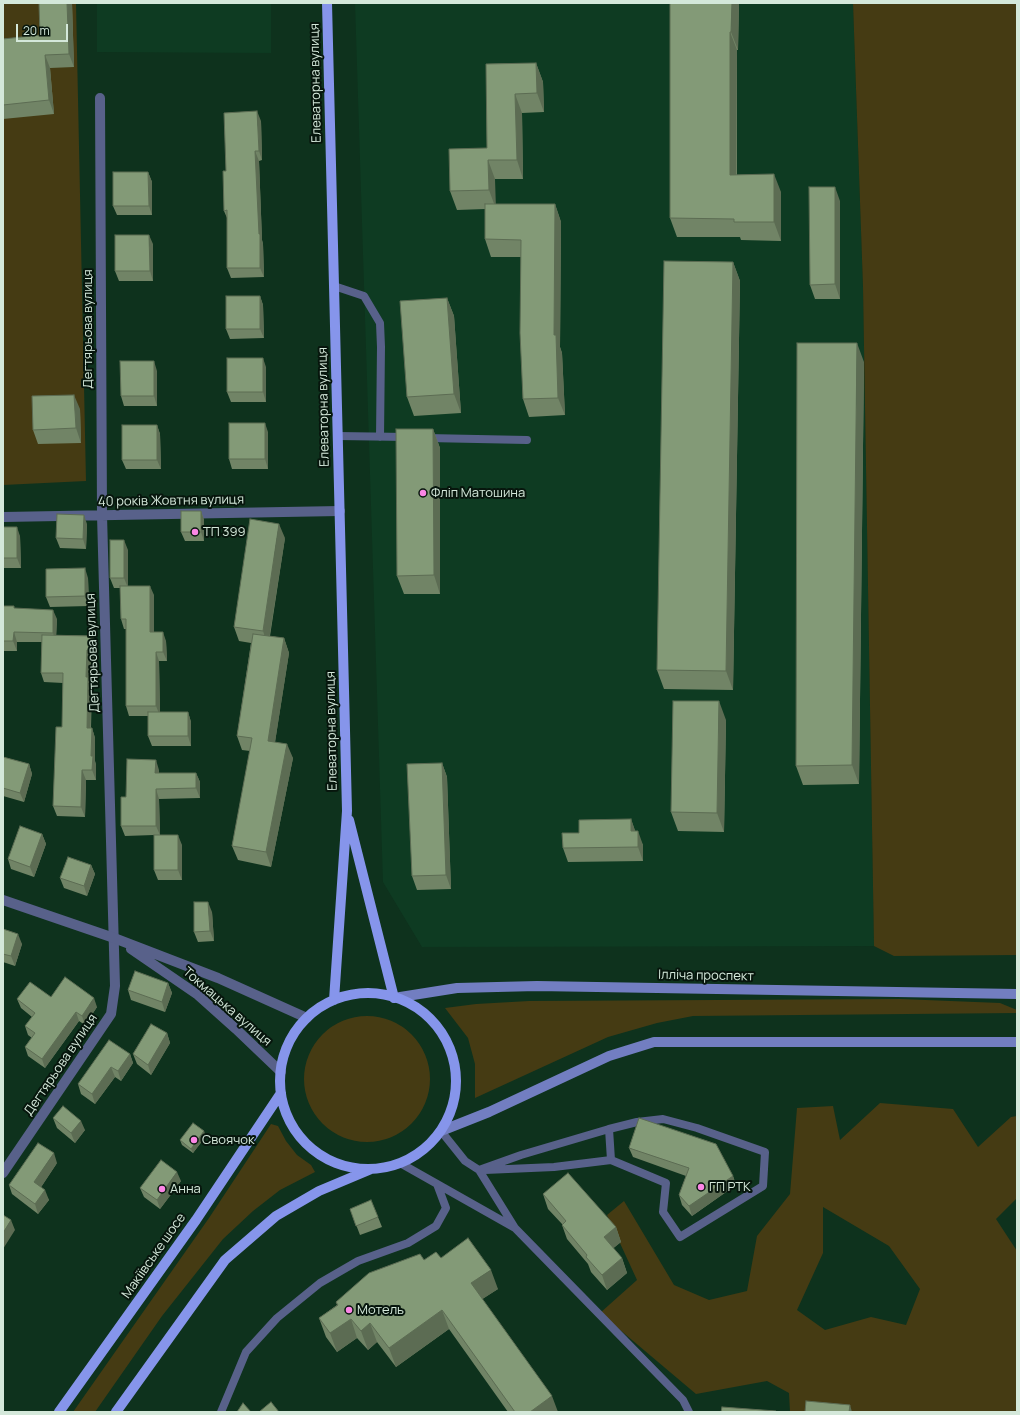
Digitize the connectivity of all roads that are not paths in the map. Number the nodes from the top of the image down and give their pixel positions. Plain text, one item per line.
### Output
1 (327, 3) edge
2 (100, 98) dead end
3 (334, 286) junction
4 (338, 436) junction
5 (380, 437) junction
6 (527, 440) dead end
7 (340, 511) junction
8 (102, 514) junction
9 (3, 517) edge
10 (347, 811) junction
11 (3, 900) edge
12 (114, 938) junction
13 (1017, 994) edge
14 (394, 998) junction
15 (334, 1000) junction
16 (307, 1018) junction
17 (1017, 1042) edge
18 (281, 1072) junction
19 (281, 1093) junction
20 (609, 1129) junction
21 (441, 1131) junction
22 (611, 1160) junction
23 (400, 1163) junction
24 (373, 1169) junction
25 (479, 1170) junction
26 (3, 1173) edge
27 (437, 1184) junction
28 (515, 1228) junction
29 (59, 1412) edge
30 (116, 1412) edge
31 (221, 1412) edge
32 (689, 1412) edge

1 - 3 main road, Елеваторна вулиця
2 - 8 street, Дегтярьова вулиця
3 - 4 main road, Елеваторна вулиця
3 - 5 lane
4 - 5 lane
4 - 7 main road, Елеваторна вулиця
5 - 6 lane
7 - 8 street, 40 років Жовтня вулиця
7 - 10 main road, Елеваторна вулиця
8 - 9 street, 40 років Жовтня вулиця
8 - 12 street, Дегтярьова вулиця
10 - 14 main road, Елеваторна вулиця
10 - 15 main road, Елеваторна вулиця
11 - 12 street, Токмацька вулиця
12 - 16 street, Токмацька вулиця
12 - 18 street, Токмацька вулиця
12 - 26 street, Дегтярьова вулиця
13 - 14 main road, Ілліча проспект
14 - 15 main road
14 - 21 main road
15 - 16 main road
16 - 18 main road
17 - 21 main road
18 - 19 main road
19 - 24 main road
19 - 29 main road, Макіївське шосе
20 - 22 lane
20 - 22 lane
20 - 25 lane
21 - 23 main road
21 - 25 lane
22 - 25 lane
23 - 24 main road
23 - 27 lane
24 - 30 main road
25 - 28 lane
27 - 28 lane
27 - 31 lane
28 - 32 lane

